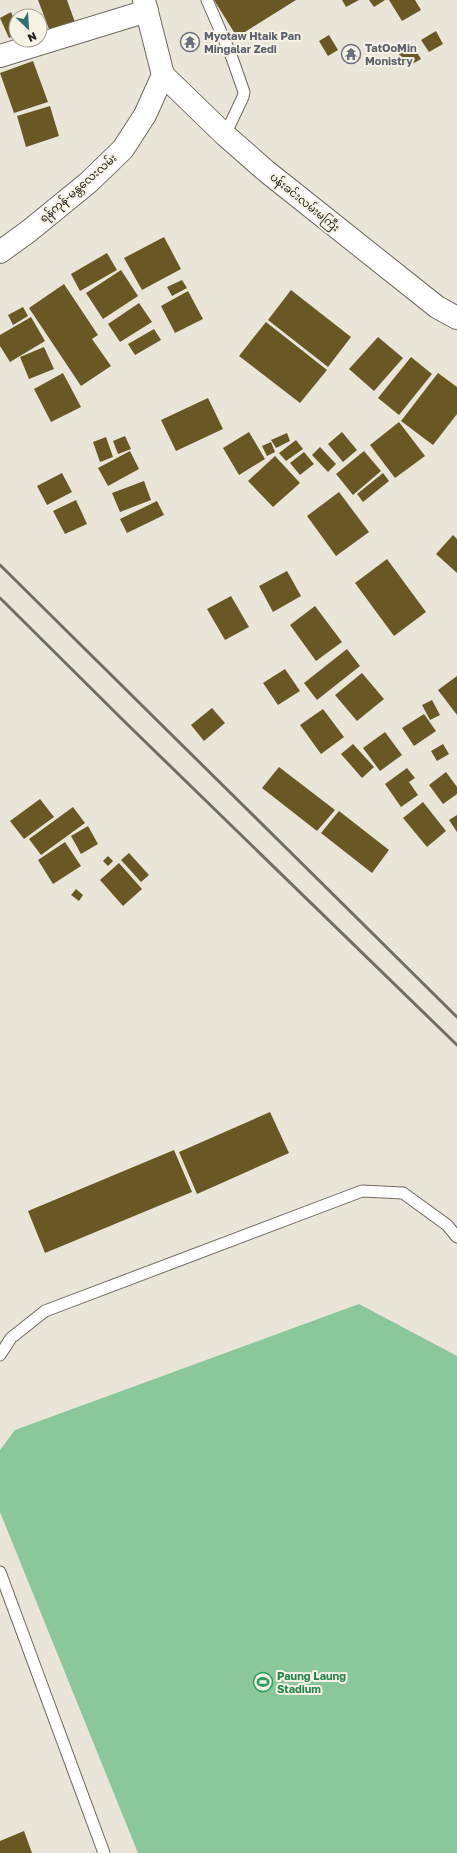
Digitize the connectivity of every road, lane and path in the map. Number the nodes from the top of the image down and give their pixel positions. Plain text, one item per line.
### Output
1 (207, 0) edge
2 (146, 6) edge
3 (0, 56) edge
4 (162, 75) junction
5 (225, 135) junction
6 (0, 252) edge
7 (457, 318) edge
8 (457, 1237) edge
9 (0, 1355) edge
10 (0, 1572) edge
11 (104, 1853) edge

1 - 5 lane
2 - 3 main road
2 - 4 main road
4 - 5 main road, ပန်းခင်းလမ်းမကြီး
4 - 6 main road, ရန်ကုန်-မန္တလေးလမ်း
5 - 7 main road, ပန်းခင်းလမ်းမကြီး
8 - 9 lane
10 - 11 lane

